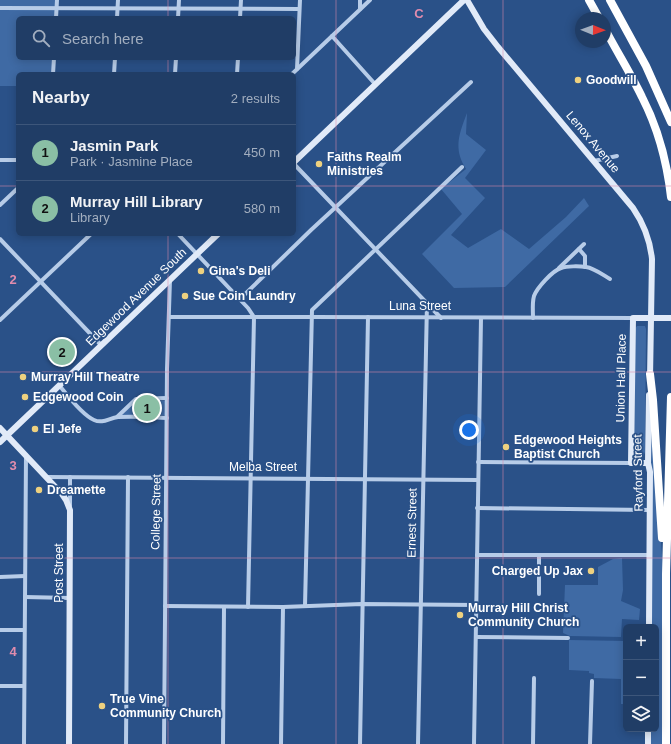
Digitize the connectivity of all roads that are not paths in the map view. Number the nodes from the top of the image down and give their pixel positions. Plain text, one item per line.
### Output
1 (57, 0) edge
2 (118, 0) edge
3 (179, 0) edge
4 (241, 0) edge
5 (300, 0) edge
6 (360, 0) edge
7 (370, 0) edge
8 (465, 0) edge
9 (589, 0) edge
10 (610, 0) edge
11 (0, 8) edge
12 (56, 8) junction
13 (118, 8) junction
14 (179, 8) junction
15 (241, 8) junction
16 (299, 9) junction
17 (360, 10) junction
18 (596, 12) edge
19 (56, 16) edge
20 (117, 16) edge
21 (178, 16) edge
22 (240, 16) edge
23 (332, 36) junction
24 (611, 40) edge
25 (54, 60) edge
26 (115, 60) edge
27 (176, 60) edge
28 (238, 60) edge
29 (297, 70) junction
30 (53, 72) edge
31 (114, 72) edge
32 (175, 72) edge
33 (237, 72) edge
34 (294, 72) edge
35 (471, 82) dead end
36 (375, 84) junction
37 (671, 122) edge
38 (617, 156) dead end
39 (0, 160) edge
40 (16, 160) edge
41 (296, 161) edge
42 (594, 161) junction
43 (296, 165) edge
44 (462, 167) dead end
45 (16, 190) edge
46 (671, 197) edge
47 (0, 205) edge
48 (336, 207) junction
49 (89, 236) edge
50 (180, 236) edge
51 (216, 236) edge
52 (0, 238) edge
53 (584, 244) dead end
54 (376, 249) junction
55 (579, 249) junction
56 (197, 254) junction
57 (585, 266) junction
58 (557, 270) junction
59 (610, 279) dead end
60 (170, 280) junction
61 (41, 281) junction
62 (240, 299) junction
63 (426, 302) junction
64 (311, 316) junction
65 (169, 317) junction
66 (254, 317) junction
67 (368, 317) junction
68 (426, 317) junction
69 (441, 318) junction
70 (481, 318) junction
71 (533, 318) junction
72 (633, 318) junction
73 (650, 318) junction
74 (671, 318) edge
75 (0, 320) edge
76 (102, 345) junction
77 (650, 374) junction
78 (59, 385) junction
79 (671, 396) edge
80 (167, 398) junction
81 (117, 417) junction
82 (167, 418) junction
83 (0, 428) edge
84 (6, 435) junction
85 (0, 442) edge
86 (26, 455) junction
87 (478, 462) junction
88 (631, 463) junction
89 (648, 463) junction
90 (47, 477) junction
91 (70, 477) junction
92 (128, 477) junction
93 (167, 478) junction
94 (251, 478) junction
95 (308, 478) junction
96 (365, 478) junction
97 (422, 478) junction
98 (478, 480) junction
99 (478, 508) junction
100 (70, 510) junction
101 (649, 510) junction
102 (477, 555) junction
103 (539, 555) junction
104 (649, 556) junction
105 (666, 574) junction
106 (25, 576) junction
107 (0, 577) edge
108 (539, 594) dead end
109 (25, 597) junction
110 (70, 598) junction
111 (362, 604) junction
112 (420, 604) junction
113 (476, 605) junction
114 (165, 606) junction
115 (305, 606) junction
116 (224, 607) junction
117 (248, 607) junction
118 (283, 608) junction
119 (648, 624) edge
120 (0, 630) edge
121 (24, 630) junction
122 (476, 637) junction
123 (568, 638) dead end
124 (534, 678) dead end
125 (592, 681) dead end
126 (0, 686) edge
127 (24, 686) junction
128 (648, 732) edge
129 (666, 742) edge
130 (24, 744) edge
131 (69, 744) edge
132 (126, 744) edge
133 (164, 744) edge
134 (223, 744) edge
135 (281, 744) edge
136 (360, 744) edge
137 (418, 744) edge
138 (474, 744) edge
139 (533, 744) edge
140 (590, 744) edge
141 (648, 744) edge

1 - 12 street
2 - 13 street
3 - 14 street
4 - 15 street
5 - 16 street
6 - 17 street
7 - 17 street
8 - 36 main road
8 - 42 main road, Lenox Avenue
9 - 18 highway
10 - 37 highway
11 - 12 street
12 - 13 street
12 - 19 street
13 - 14 street
13 - 20 street
14 - 15 street
14 - 21 street
15 - 16 street
15 - 22 street
16 - 29 street
17 - 23 street
23 - 29 street
23 - 36 street
24 - 46 highway
25 - 30 street
26 - 31 street
27 - 32 street
28 - 33 street
29 - 34 street
35 - 48 street
36 - 41 main road
38 - 42 street
39 - 40 street
42 - 73 main road, Lenox Avenue
43 - 48 street
44 - 54 street
45 - 47 street
48 - 54 street
48 - 62 street
49 - 61 street
50 - 56 street
51 - 56 main road, Edgewood Avenue South
52 - 61 street
53 - 55 street
54 - 63 street
54 - 64 street
55 - 57 street
55 - 58 street
56 - 60 main road, Edgewood Avenue South
56 - 62 street
57 - 58 street
57 - 59 street
58 - 71 street
60 - 65 street, College Street
60 - 76 main road, Edgewood Avenue South
61 - 75 street
61 - 76 street
62 - 66 street
63 - 68 street, Ernest Street
63 - 69 street
64 - 66 street, Luna Street
64 - 67 street, Luna Street
64 - 95 street
65 - 66 street, Luna Street
65 - 80 street, College Street
66 - 94 street
67 - 68 street, Luna Street
67 - 96 street
68 - 69 street, Luna Street
68 - 97 street, Ernest Street
69 - 70 street, Luna Street
70 - 71 street, Luna Street
70 - 87 street
71 - 72 street, Luna Street
72 - 73 main road, Luna Street
72 - 88 main road, Union Hall Place
73 - 74 main road, Luna Street
73 - 77 main road, Rayford Street
76 - 78 main road, Edgewood Avenue South
77 - 89 main road, Rayford Street
77 - 105 highway
78 - 81 street
78 - 84 main road, Edgewood Avenue South
79 - 105 highway
80 - 81 street
80 - 82 street, College Street
81 - 82 street
82 - 93 street, College Street
83 - 84 main road, Post Street
84 - 85 main road, Edgewood Avenue South
84 - 86 main road, Post Street
86 - 90 main road, Post Street
86 - 106 street
87 - 88 street
87 - 98 street
88 - 89 main road
89 - 101 main road, Rayford Street
90 - 91 street, Melba Street
90 - 100 main road, Post Street
91 - 92 street, Melba Street
91 - 100 street
92 - 93 street, Melba Street
92 - 132 street
93 - 94 street, Melba Street
93 - 114 street, College Street
94 - 95 street, Melba Street
94 - 117 street
95 - 96 street, Melba Street
95 - 115 street
96 - 97 street, Melba Street
96 - 111 street
97 - 98 street, Melba Street
97 - 112 street, Ernest Street
98 - 99 street
99 - 101 street
99 - 102 street
100 - 110 main road, Post Street
101 - 104 main road, Rayford Street
102 - 103 street
102 - 113 street
103 - 104 street
103 - 108 street
104 - 119 main road, Rayford Street
105 - 129 highway
106 - 107 street
106 - 109 street
109 - 110 street
109 - 121 street
110 - 131 main road, Post Street
111 - 112 street
111 - 115 street
111 - 136 street
112 - 113 street
112 - 137 street, Ernest Street
113 - 122 street
114 - 116 street
114 - 133 street, College Street
115 - 118 street
116 - 117 street
116 - 134 street
117 - 118 street
118 - 135 street
120 - 121 street
121 - 127 street
122 - 123 street
122 - 138 street
124 - 139 street
125 - 140 street
126 - 127 street
127 - 130 street
128 - 141 main road

